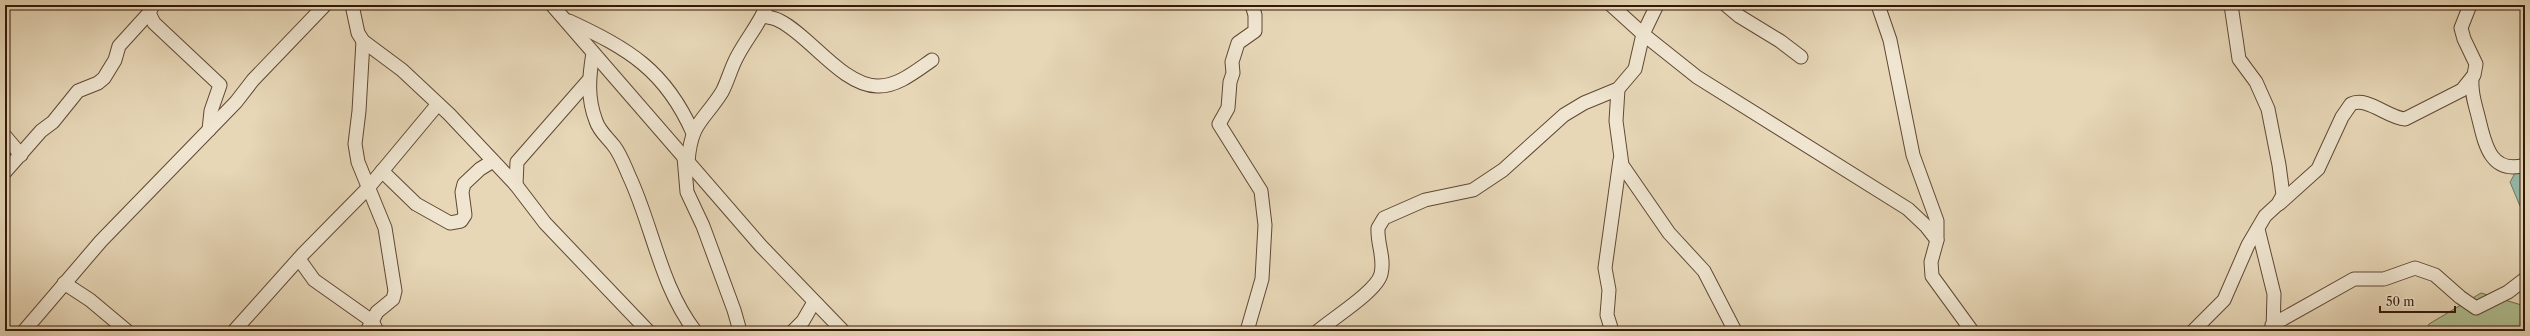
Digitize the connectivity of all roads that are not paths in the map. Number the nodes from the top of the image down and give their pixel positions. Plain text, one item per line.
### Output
1 (325, 5) edge
2 (352, 5) edge
3 (552, 5) edge
4 (1252, 5) edge
5 (1611, 5) edge
6 (1657, 5) edge
7 (1726, 5) edge
8 (2231, 5) edge
9 (2470, 5) edge
10 (1880, 8) edge
11 (151, 9) edge
12 (768, 9) edge
13 (564, 19) junction
14 (1643, 34) junction
15 (363, 40) junction
16 (593, 53) junction
17 (1801, 57) dead end
18 (932, 60) dead end
19 (2472, 79) junction
20 (588, 80) junction
21 (1618, 88) junction
22 (1603, 96) junction
23 (438, 104) junction
24 (1616, 121) junction
25 (209, 130) junction
26 (693, 133) junction
27 (5, 136) edge
28 (21, 155) junction
29 (686, 159) junction
30 (1620, 160) junction
31 (493, 161) junction
32 (2525, 165) edge
33 (382, 171) junction
34 (5, 172) edge
35 (516, 185) junction
36 (368, 188) junction
37 (2278, 204) junction
38 (2258, 229) junction
39 (1936, 240) junction
40 (299, 259) junction
41 (2525, 279) edge
42 (64, 283) junction
43 (814, 302) junction
44 (372, 328) edge
45 (647, 328) edge
46 (2273, 328) edge
47 (24, 331) edge
48 (127, 331) edge
49 (234, 331) edge
50 (695, 331) edge
51 (740, 331) edge
52 (793, 331) edge
53 (843, 331) edge
54 (1247, 331) edge
55 (1318, 331) edge
56 (1612, 331) edge
57 (1735, 331) edge
58 (1972, 331) edge
59 (2193, 331) edge

1 - 25 street
2 - 15 street
3 - 13 street
4 - 54 street
5 - 14 street
6 - 14 street
7 - 17 street
8 - 37 street
9 - 19 street
10 - 39 street
11 - 25 street
11 - 28 street
12 - 18 street
12 - 26 street
13 - 16 street
13 - 26 street
14 - 21 street
14 - 39 street
15 - 23 street
15 - 36 street
16 - 20 street
16 - 29 street
19 - 32 street
19 - 37 street
20 - 35 street
20 - 50 street
21 - 22 street
21 - 24 street
22 - 24 street
22 - 55 street
23 - 31 street
23 - 33 street
24 - 30 street
25 - 42 street
26 - 29 street
27 - 28 street
28 - 34 street
29 - 43 street
29 - 51 street
30 - 56 street
30 - 57 street
31 - 33 street
31 - 35 street
33 - 36 street
35 - 45 street
36 - 40 street
36 - 44 street
37 - 38 street
38 - 46 street
38 - 59 street
39 - 58 street
40 - 44 street
40 - 49 street
41 - 46 street
42 - 47 street
42 - 48 street
43 - 52 street
43 - 53 street

